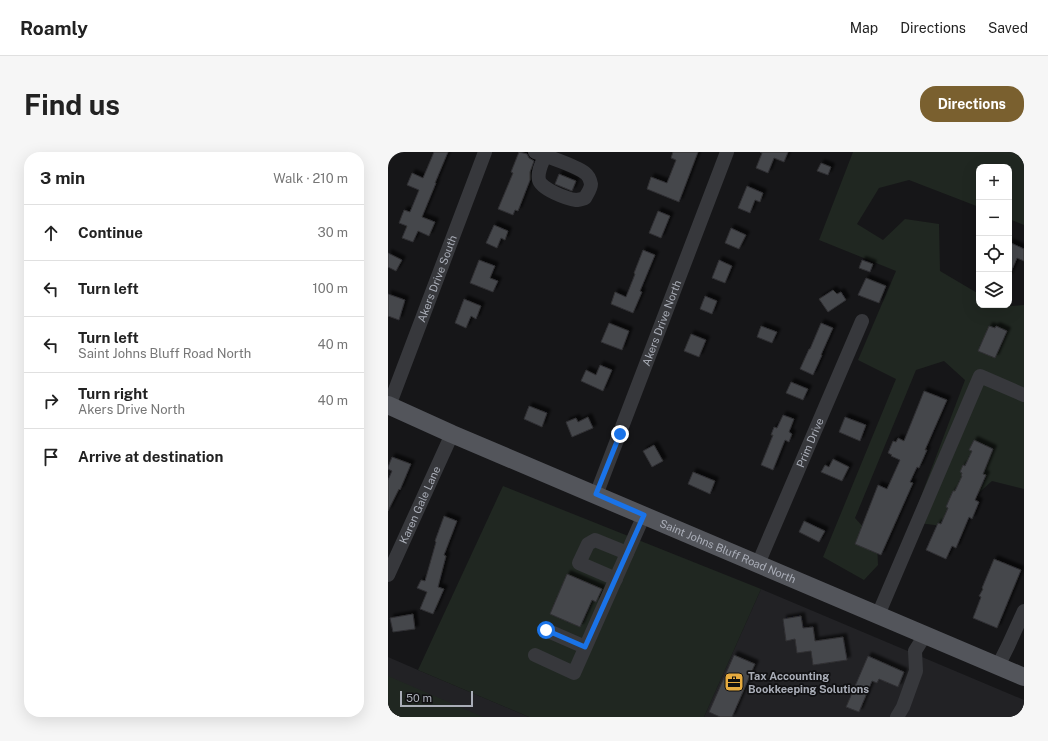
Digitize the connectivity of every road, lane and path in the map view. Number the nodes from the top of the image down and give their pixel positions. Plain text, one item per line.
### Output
1 (485, 152) edge
2 (727, 152) edge
3 (862, 321) dead end
4 (1024, 395) edge
5 (388, 405) edge
6 (452, 434) junction
7 (596, 494) junction
8 (644, 515) junction
9 (627, 553) junction
10 (758, 564) junction
11 (388, 575) edge
12 (616, 579) junction
13 (1024, 611) edge
14 (878, 615) junction
15 (546, 630) dead end
16 (925, 635) junction
17 (585, 647) junction
18 (535, 655) dead end
19 (998, 666) junction
20 (1024, 677) edge
21 (897, 717) edge

1 - 5 street, Akers Drive South
2 - 7 street, Akers Drive North
3 - 10 street, Prim Drive
4 - 14 street
5 - 6 main road, Saint Johns Bluff Road North
6 - 7 main road, Saint Johns Bluff Road North
6 - 11 street, Karen Gale Lane
7 - 8 main road, Saint Johns Bluff Road North
8 - 9 street
8 - 10 main road, Saint Johns Bluff Road North
9 - 12 street
9 - 12 street
10 - 14 main road, Saint Johns Bluff Road North
12 - 17 street
13 - 19 street
14 - 16 main road, Saint Johns Bluff Road North
15 - 17 street
16 - 19 main road, Saint Johns Bluff Road North
16 - 21 street
17 - 18 street
19 - 20 main road, Saint Johns Bluff Road North

